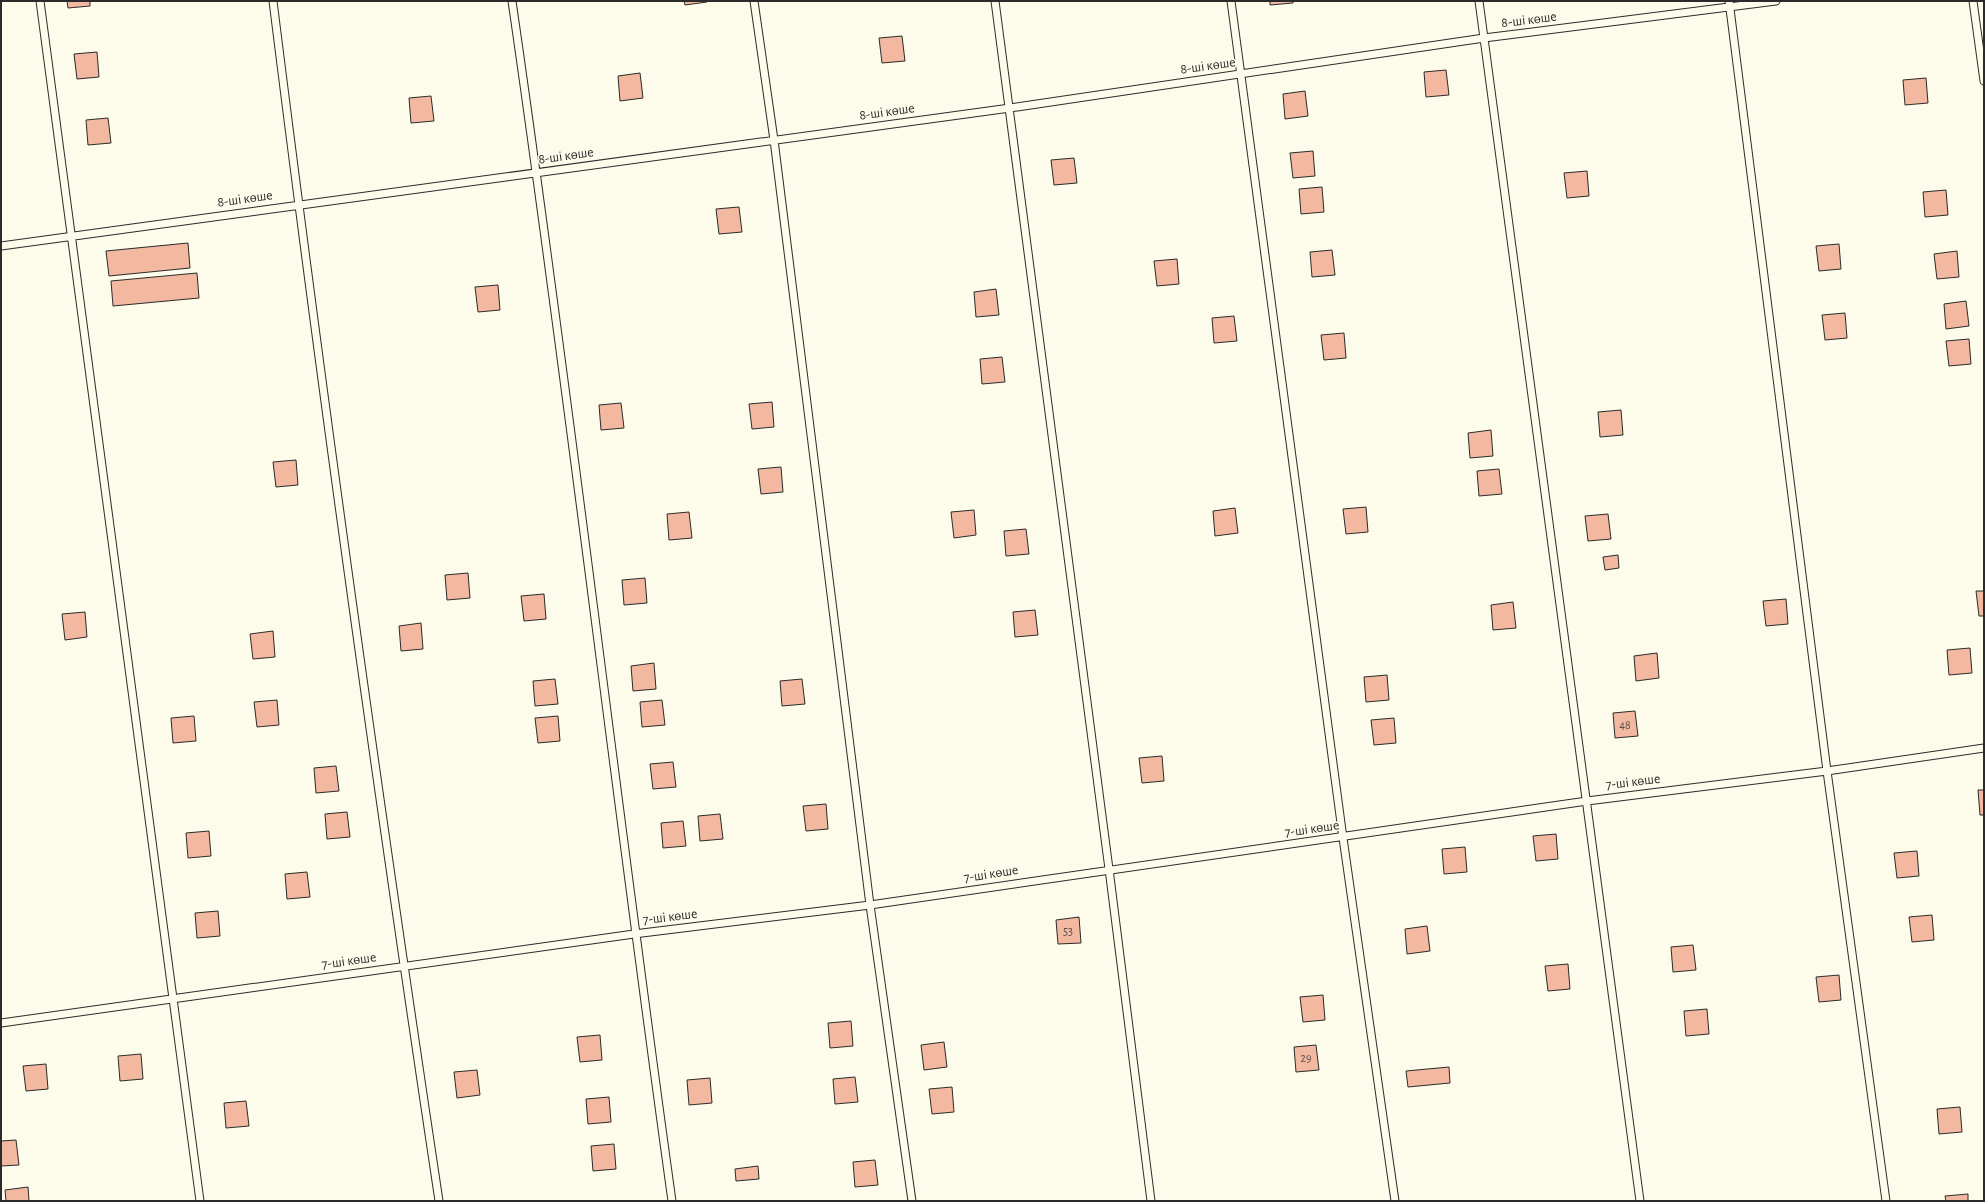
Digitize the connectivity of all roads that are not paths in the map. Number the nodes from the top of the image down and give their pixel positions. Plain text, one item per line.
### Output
1 (40, 1) edge
2 (272, 1) edge
3 (512, 1) edge
4 (754, 1) edge
5 (995, 1) edge
6 (1231, 1) edge
7 (1479, 1) edge
8 (1776, 1) edge
9 (1973, 1) edge
10 (1730, 4) edge
11 (1484, 38) junction
12 (1241, 74) junction
13 (1984, 81) edge
14 (1010, 108) junction
15 (774, 140) junction
16 (537, 173) junction
17 (298, 205) junction
18 (70, 236) junction
19 (1, 246) edge
20 (1984, 748) edge
21 (1827, 771) junction
22 (1587, 801) junction
23 (1343, 838) junction
24 (1109, 869) junction
25 (870, 905) junction
26 (634, 934) junction
27 (404, 966) junction
28 (173, 1000) junction
29 (1, 1023) edge
30 (200, 1201) edge
31 (439, 1201) edge
32 (672, 1201) edge
33 (912, 1201) edge
34 (1151, 1201) edge
35 (1394, 1201) edge
36 (1640, 1201) edge
37 (1886, 1201) edge

1 - 18 lane
2 - 17 lane
3 - 16 lane
4 - 15 lane
5 - 14 lane
6 - 12 lane
7 - 11 lane
8 - 10 lane, 8-ші көше
9 - 13 lane
10 - 11 lane, 8-ші көше
10 - 21 lane
11 - 12 lane, 8-ші көше
11 - 22 lane
12 - 14 lane, 8-ші көше
12 - 23 lane
14 - 15 lane, 8-ші көше
14 - 24 lane
15 - 16 lane, 8-ші көше
15 - 25 lane
16 - 17 lane, 8-ші көше
16 - 26 lane
17 - 18 lane, 8-ші көше
17 - 27 lane
18 - 19 lane, 8-ші көше
18 - 28 lane
20 - 21 lane, 7-ші көше
21 - 22 lane, 7-ші көше
21 - 37 lane
22 - 23 lane, 7-ші көше
22 - 36 lane
23 - 24 lane, 7-ші көше
23 - 35 lane
24 - 25 lane, 7-ші көше
24 - 34 lane
25 - 26 lane, 7-ші көше
25 - 33 lane
26 - 27 lane, 7-ші көше
26 - 32 lane
27 - 28 lane, 7-ші көше
27 - 31 lane
28 - 29 lane, 7-ші көше
28 - 30 lane

